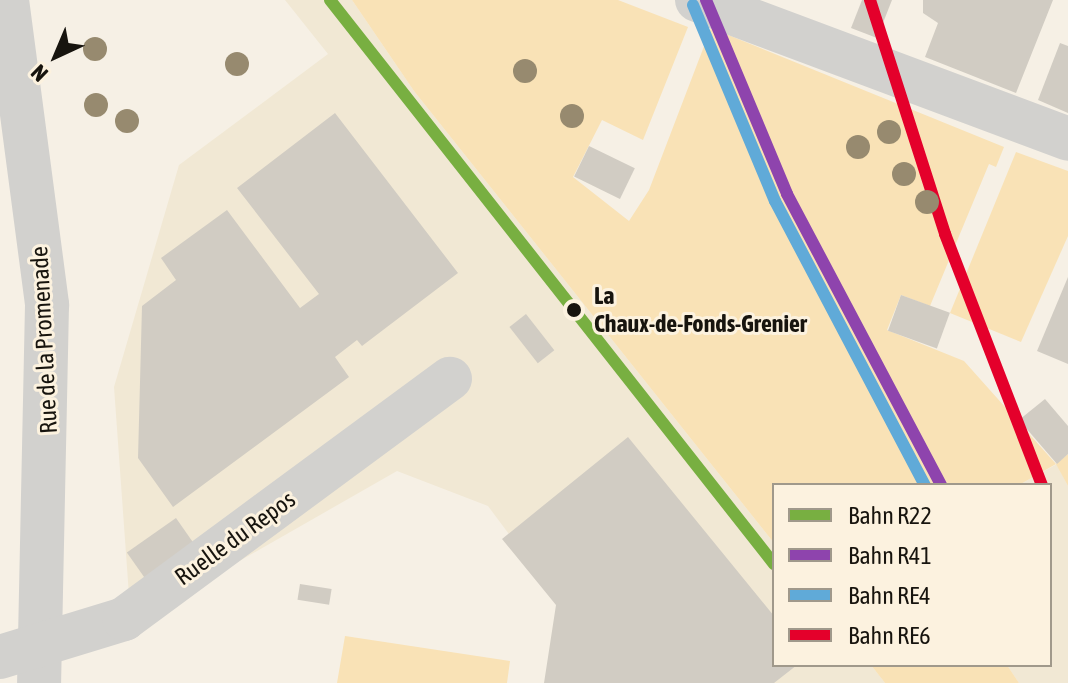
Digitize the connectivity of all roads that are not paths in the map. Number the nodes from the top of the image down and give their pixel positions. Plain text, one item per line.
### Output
1 (7, 0) edge
2 (697, 0) edge
3 (1068, 139) edge
4 (450, 379) dead end
5 (0, 657) edge
6 (42, 663) edge

1 - 6 street, Rue de la Promenade
2 - 3 street
4 - 6 street, Ruelle du Repos
5 - 6 street, Ruelle du Repos

